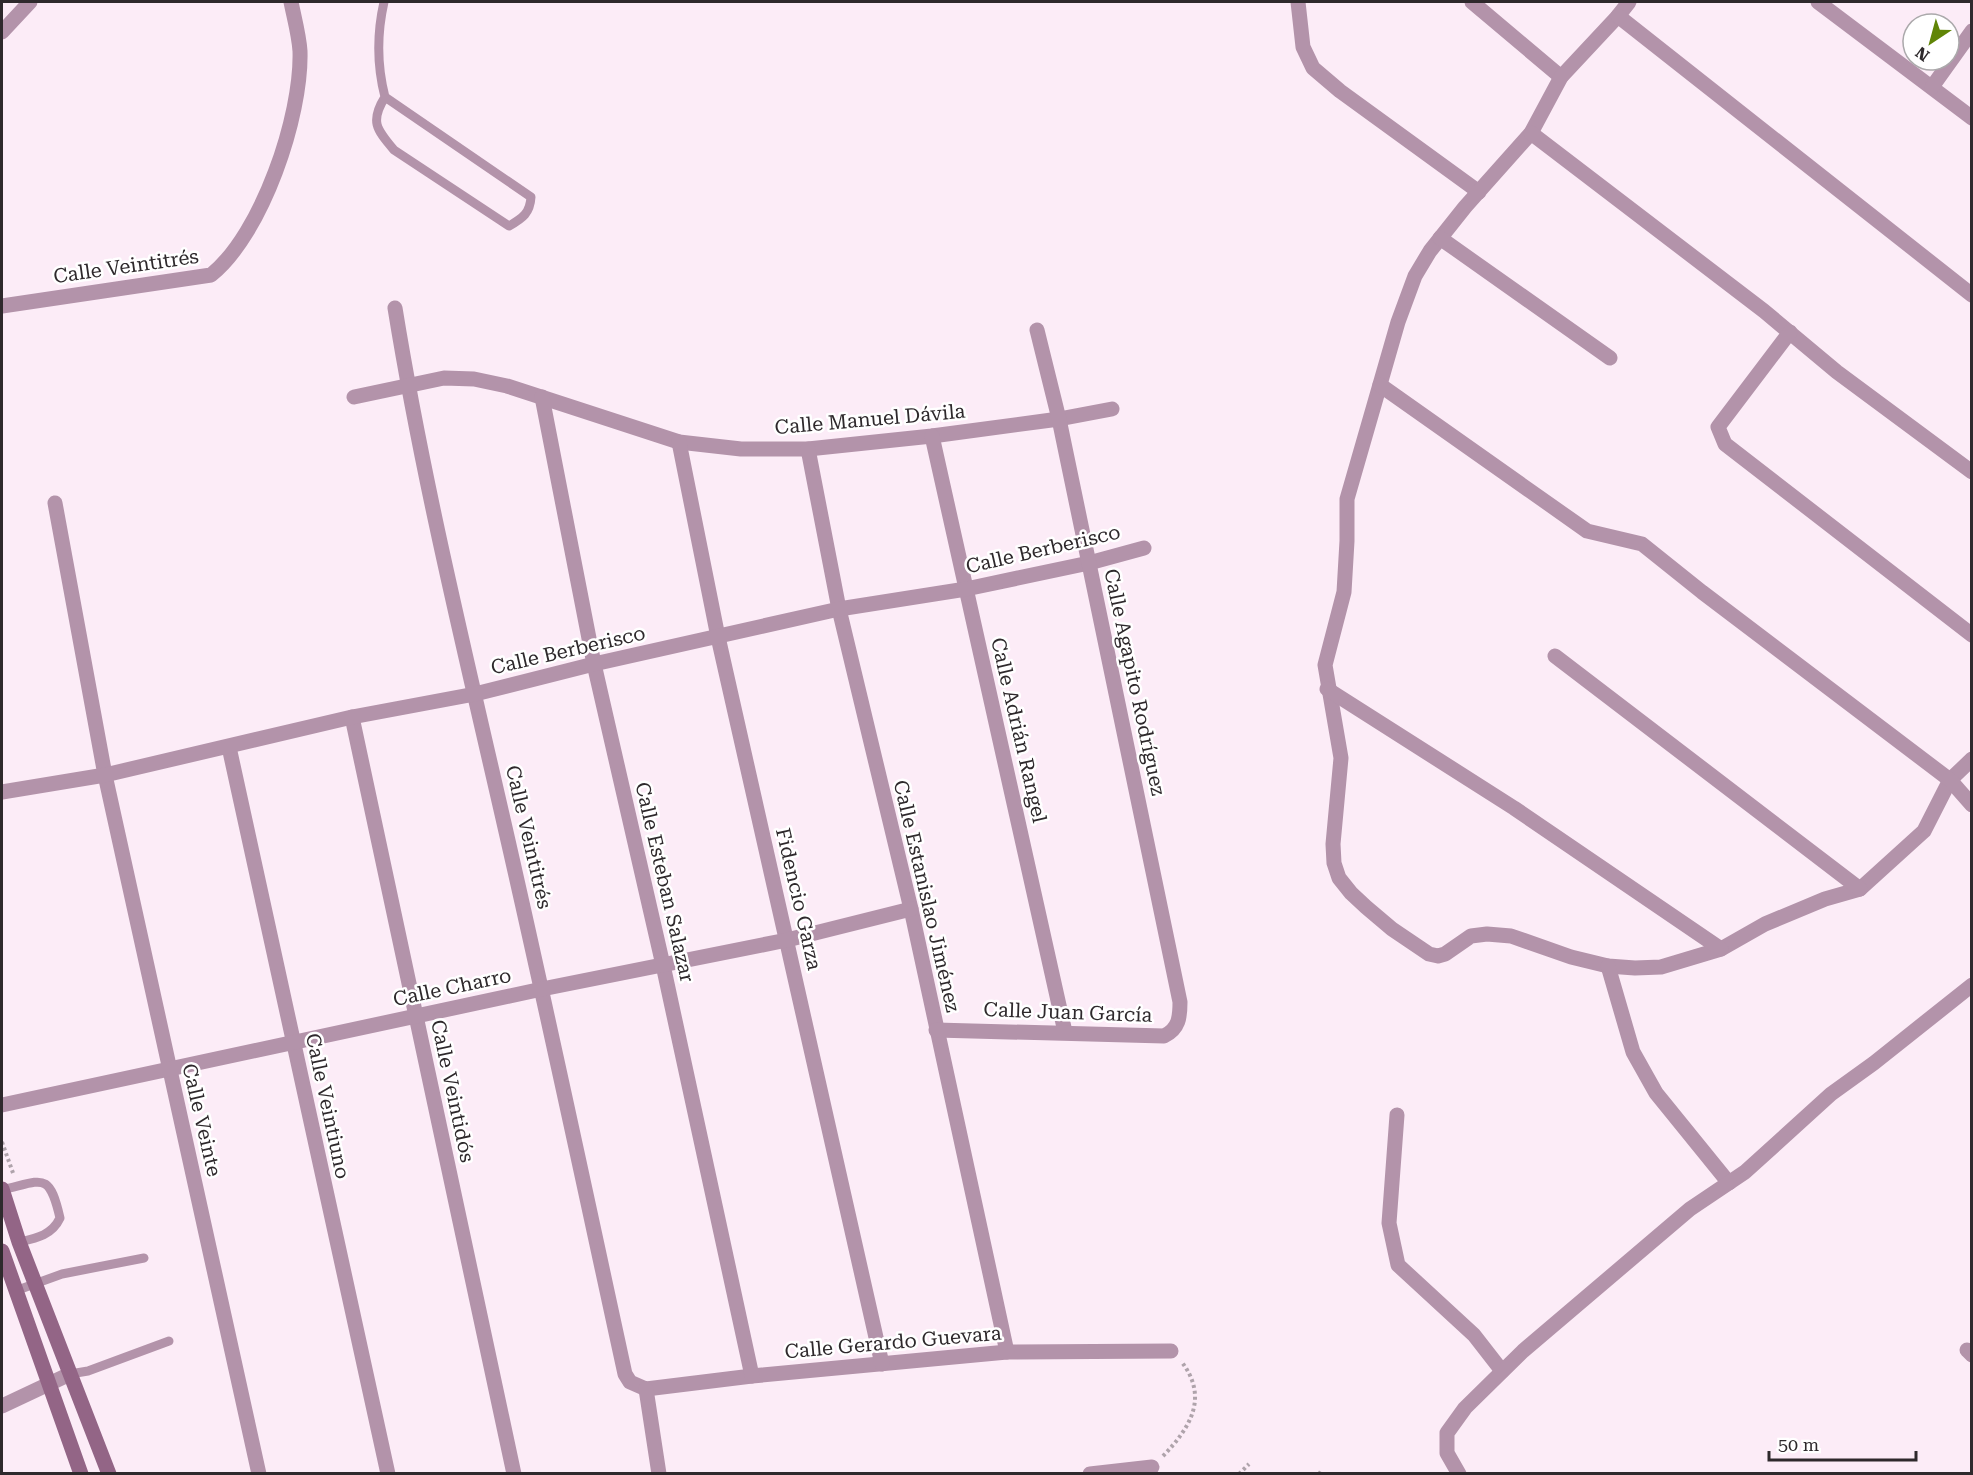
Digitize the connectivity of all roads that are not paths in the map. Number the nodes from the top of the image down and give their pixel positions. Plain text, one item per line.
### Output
1 (30, 2) edge
2 (291, 2) edge
3 (384, 2) edge
4 (1298, 2) edge
5 (1472, 2) edge
6 (1629, 2) edge
7 (1818, 2) edge
8 (1618, 16) junction
9 (1971, 31) edge
10 (2, 32) edge
11 (1561, 76) junction
12 (1932, 87) junction
13 (386, 97) junction
14 (1971, 118) edge
15 (1531, 133) junction
16 (1479, 192) junction
17 (1440, 238) junction
18 (1971, 295) edge
19 (2, 306) edge
20 (395, 309) dead end
21 (1037, 330) dead end
22 (1790, 332) junction
23 (1610, 358) dead end
24 (1380, 385) junction
25 (408, 387) junction
26 (354, 397) dead end
27 (542, 397) junction
28 (1112, 409) dead end
29 (1059, 419) junction
30 (932, 436) junction
31 (679, 442) junction
32 (808, 449) junction
33 (1971, 472) edge
34 (55, 503) dead end
35 (1144, 548) dead end
36 (1089, 563) junction
37 (966, 589) junction
38 (839, 609) junction
39 (1971, 635) edge
40 (718, 637) junction
41 (1555, 656) dead end
42 (594, 664) junction
43 (1327, 689) junction
44 (475, 694) junction
45 (352, 717) junction
46 (229, 747) junction
47 (1971, 759) edge
48 (105, 775) junction
49 (1950, 780) junction
50 (2, 792) edge
51 (1971, 805) edge
52 (1860, 889) junction
53 (911, 909) junction
54 (787, 940) junction
55 (1720, 949) junction
56 (663, 965) junction
57 (1608, 966) junction
58 (1971, 985) edge
59 (542, 989) junction
60 (416, 1017) junction
61 (936, 1030) junction
62 (1065, 1032) junction
63 (1164, 1036) joint
64 (293, 1042) junction
65 (169, 1070) junction
66 (2, 1105) edge
67 (1397, 1115) dead end
68 (1729, 1183) junction
69 (2, 1190) edge
70 (20, 1242) junction
71 (2, 1250) edge
72 (144, 1258) dead end
73 (35, 1283) junction
74 (15, 1291) junction
75 (169, 1341) dead end
76 (1171, 1351) road end
77 (1007, 1352) junction
78 (882, 1364) junction
79 (1502, 1371) junction
80 (70, 1374) junction
81 (752, 1376) junction
82 (48, 1384) junction
83 (646, 1389) junction
84 (2, 1406) edge
85 (1151, 1470) edge
86 (81, 1473) edge
87 (109, 1473) edge
88 (259, 1473) edge
89 (387, 1473) edge
90 (514, 1473) edge
91 (659, 1473) edge
92 (1090, 1473) edge
93 (1459, 1473) edge

1 - 10 street
2 - 19 street, Calle Veintitrés
3 - 13 lane
4 - 16 street
5 - 11 street
6 - 8 street
7 - 12 street
8 - 11 street
8 - 18 street
9 - 12 street
11 - 15 street
12 - 14 street
13 - 13 lane
15 - 16 street
15 - 22 street
16 - 17 street
17 - 23 street
17 - 24 street
20 - 25 street, Calle Veintitrés
21 - 29 street, Calle Agapito Rodríguez
22 - 33 street
22 - 39 street
24 - 43 street
24 - 49 street
25 - 26 street, Calle Manuel Dávila
25 - 27 street, Calle Manuel Dávila
25 - 44 street, Calle Veintitrés
27 - 31 street, Calle Manuel Dávila
27 - 42 street, Calle Esteban Salazar
28 - 29 street, Calle Manuel Dávila
29 - 30 street, Calle Manuel Dávila
29 - 36 street, Calle Agapito Rodríguez
30 - 32 street, Calle Manuel Dávila
30 - 37 street, Calle Adrián Rangel
31 - 32 street, Calle Manuel Dávila
31 - 40 street, Fidencio Garza
32 - 38 street, Calle Estanislao Jiménez
34 - 48 street, Calle Veinte
35 - 36 street, Calle Berberisco
36 - 37 street, Calle Berberisco
36 - 63 street, Calle Agapito Rodríguez
37 - 38 street, Calle Berberisco
37 - 62 street, Calle Adrián Rangel
38 - 40 street, Calle Berberisco
38 - 53 street, Calle Estanislao Jiménez
40 - 42 street, Calle Berberisco
40 - 54 street, Fidencio Garza
41 - 52 street
42 - 44 street, Calle Berberisco
42 - 56 street, Calle Esteban Salazar
43 - 55 street
43 - 57 street
44 - 45 street, Calle Berberisco
44 - 59 street, Calle Veintitrés
45 - 46 street, Calle Berberisco
45 - 60 street, Calle Veintidós
46 - 48 street, Calle Berberisco
46 - 64 street, Calle Veintiuno
47 - 49 street
48 - 50 street, Calle Berberisco
48 - 65 street, Calle Veinte
49 - 51 street
49 - 52 street
52 - 55 street
53 - 54 street, Calle Charro
53 - 61 street, Calle Estanislao Jiménez
54 - 56 street, Calle Charro
54 - 78 street, Fidencio Garza
55 - 57 street
56 - 59 street, Calle Charro
56 - 81 street, Calle Esteban Salazar
57 - 68 street
58 - 68 street
59 - 60 street, Calle Charro
59 - 83 street, Calle Veintitrés
60 - 64 street, Calle Charro
60 - 90 street, Calle Veintidós
61 - 62 street, Calle Juan García
61 - 77 street, Calle Estanislao Jiménez
62 - 63 street, Calle Juan García
64 - 65 street, Calle Charro
64 - 89 street, Calle Veintiuno
65 - 66 street, Calle Charro
65 - 88 street, Calle Veinte
67 - 79 street
68 - 79 street
69 - 70 main road
69 - 70 lane
70 - 71 street
70 - 73 main road
71 - 74 main road
72 - 73 lane
73 - 74 lane
73 - 80 main road
74 - 82 main road
75 - 80 lane
76 - 77 street, Calle Gerardo Guevara
77 - 78 street, Calle Gerardo Guevara
78 - 81 street, Calle Gerardo Guevara
79 - 93 street
80 - 82 street
80 - 87 main road
81 - 83 street, Calle Gerardo Guevara
82 - 84 street
82 - 86 main road
83 - 91 street
85 - 92 street

